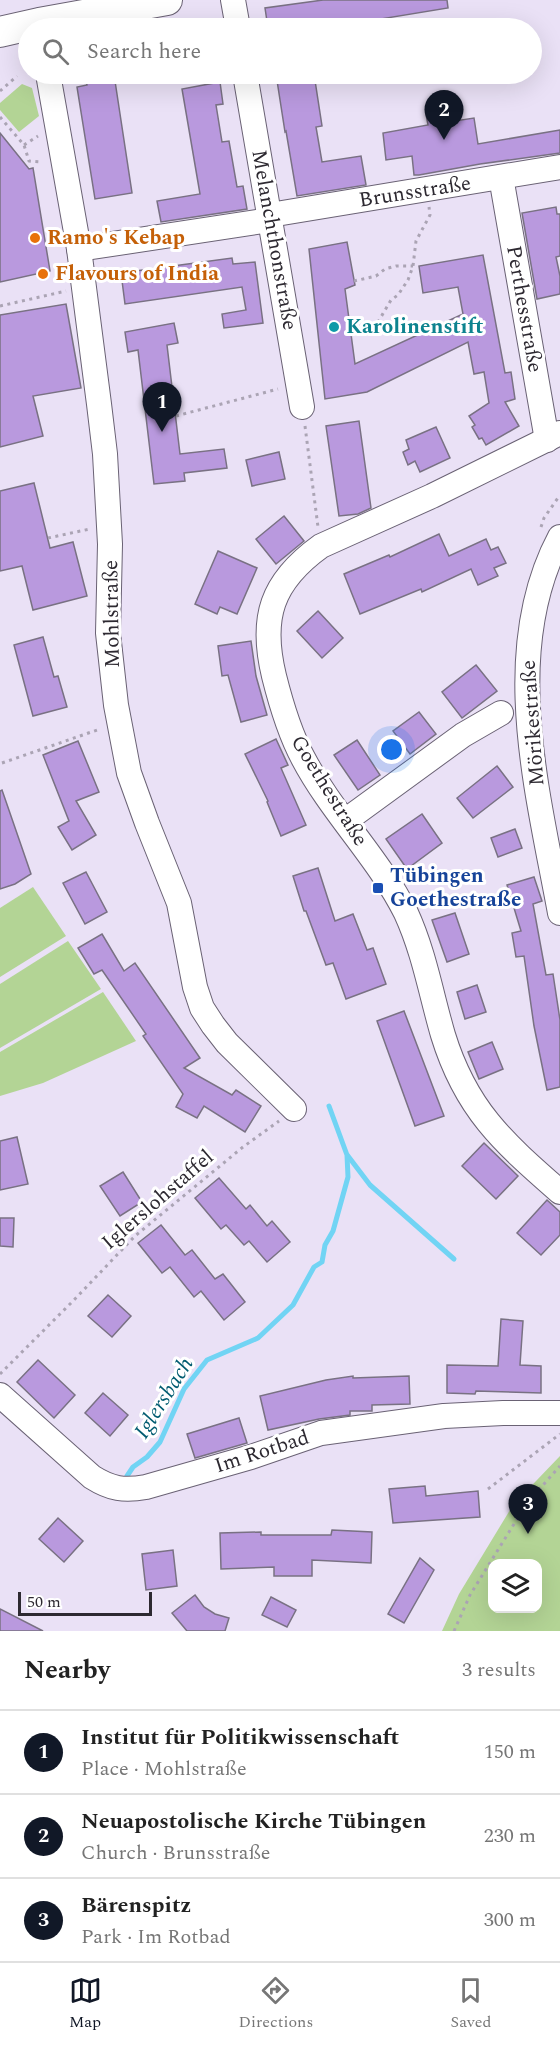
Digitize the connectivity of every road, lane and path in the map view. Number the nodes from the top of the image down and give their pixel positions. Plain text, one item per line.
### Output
1 (167, 0) edge
2 (233, 0) edge
3 (79, 18) edge
4 (236, 18) edge
5 (18, 29) edge
6 (0, 32) edge
7 (17, 76) dead end
8 (50, 84) edge
9 (247, 84) edge
10 (0, 91) edge
11 (0, 117) edge
12 (64, 164) junction
13 (560, 167) edge
14 (501, 177) junction
15 (429, 203) dead end
16 (270, 217) junction
17 (79, 249) junction
18 (413, 266) junction
19 (354, 280) dead end
20 (85, 287) junction
21 (0, 306) edge
22 (351, 335) dead end
23 (300, 395) joint
24 (176, 416) dead end
25 (306, 434) dead end
26 (554, 436) edge
27 (91, 528) dead end
28 (560, 537) edge
29 (48, 538) dead end
30 (321, 546) junction
31 (501, 713) dead end
32 (119, 722) junction
33 (2, 763) dead end
34 (345, 821) junction
35 (560, 913) edge
36 (294, 1109) joint
37 (560, 1192) edge
38 (0, 1374) edge
39 (0, 1395) edge
40 (560, 1413) edge
41 (560, 1434) edge
42 (560, 1466) edge
43 (488, 1490) dead end
44 (454, 1631) edge

1 - 3 main road
2 - 4 street
5 - 6 main road
7 - 10 path
8 - 12 street, Mohlstraße
9 - 16 street, Melanchthonstraße
11 - 12 path
12 - 17 street, Mohlstraße
13 - 14 street, Brunsstraße
14 - 16 street, Brunsstraße
14 - 26 street, Perthesstraße
15 - 18 path
16 - 17 street, Brunsstraße
16 - 23 street, Melanchthonstraße
17 - 20 street, Mohlstraße
18 - 19 path
18 - 22 path
20 - 21 path
20 - 32 street, Mohlstraße
23 - 24 path
25 - 30 path
26 - 30 street, Goethestraße
27 - 29 path
28 - 35 street, Mörikestraße
30 - 34 street, Goethestraße
31 - 34 street
32 - 33 path
32 - 36 street, Mohlstraße
34 - 37 street, Goethestraße
36 - 38 path, Iglerslohstaffel
39 - 40 street, Im Rotbad
41 - 43 path
42 - 44 path

